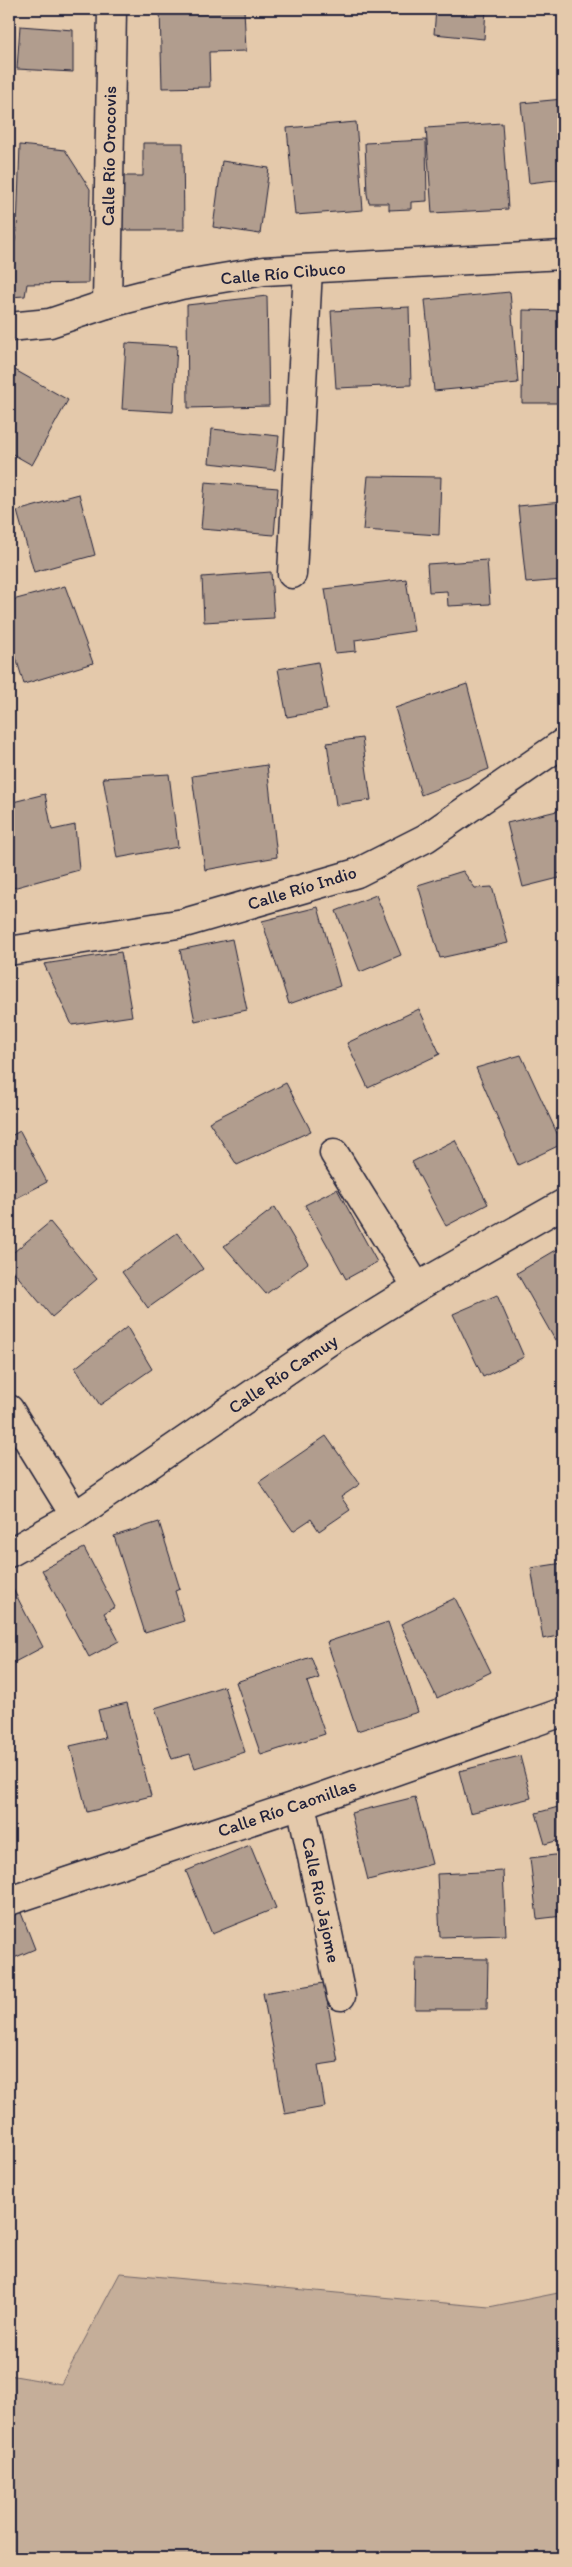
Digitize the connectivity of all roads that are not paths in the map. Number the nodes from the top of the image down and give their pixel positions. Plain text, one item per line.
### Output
1 (112, 9) edge
2 (563, 255) edge
3 (308, 268) junction
4 (107, 304) junction
5 (9, 327) edge
6 (292, 574) dead end
7 (563, 743) edge
8 (9, 951) edge
9 (334, 1154) dead end
10 (563, 1204) edge
11 (417, 1288) junction
12 (9, 1409) edge
13 (75, 1516) junction
14 (9, 1553) edge
15 (563, 1712) edge
16 (301, 1804) junction
17 (9, 1901) edge
18 (340, 1996) dead end

1 - 4 street, Calle Río Orocovis
2 - 3 street, Calle Río Cibuco
3 - 4 street, Calle Río Cibuco
3 - 6 street
4 - 5 street, Calle Río Cibuco
7 - 8 street, Calle Río Indio
9 - 11 street
10 - 11 street, Calle Río Camuy
11 - 13 street, Calle Río Camuy
12 - 13 street
13 - 14 street, Calle Río Camuy
15 - 16 street, Calle Río Caonillas
16 - 17 street, Calle Río Caonillas
16 - 18 street, Calle Río Jajome

